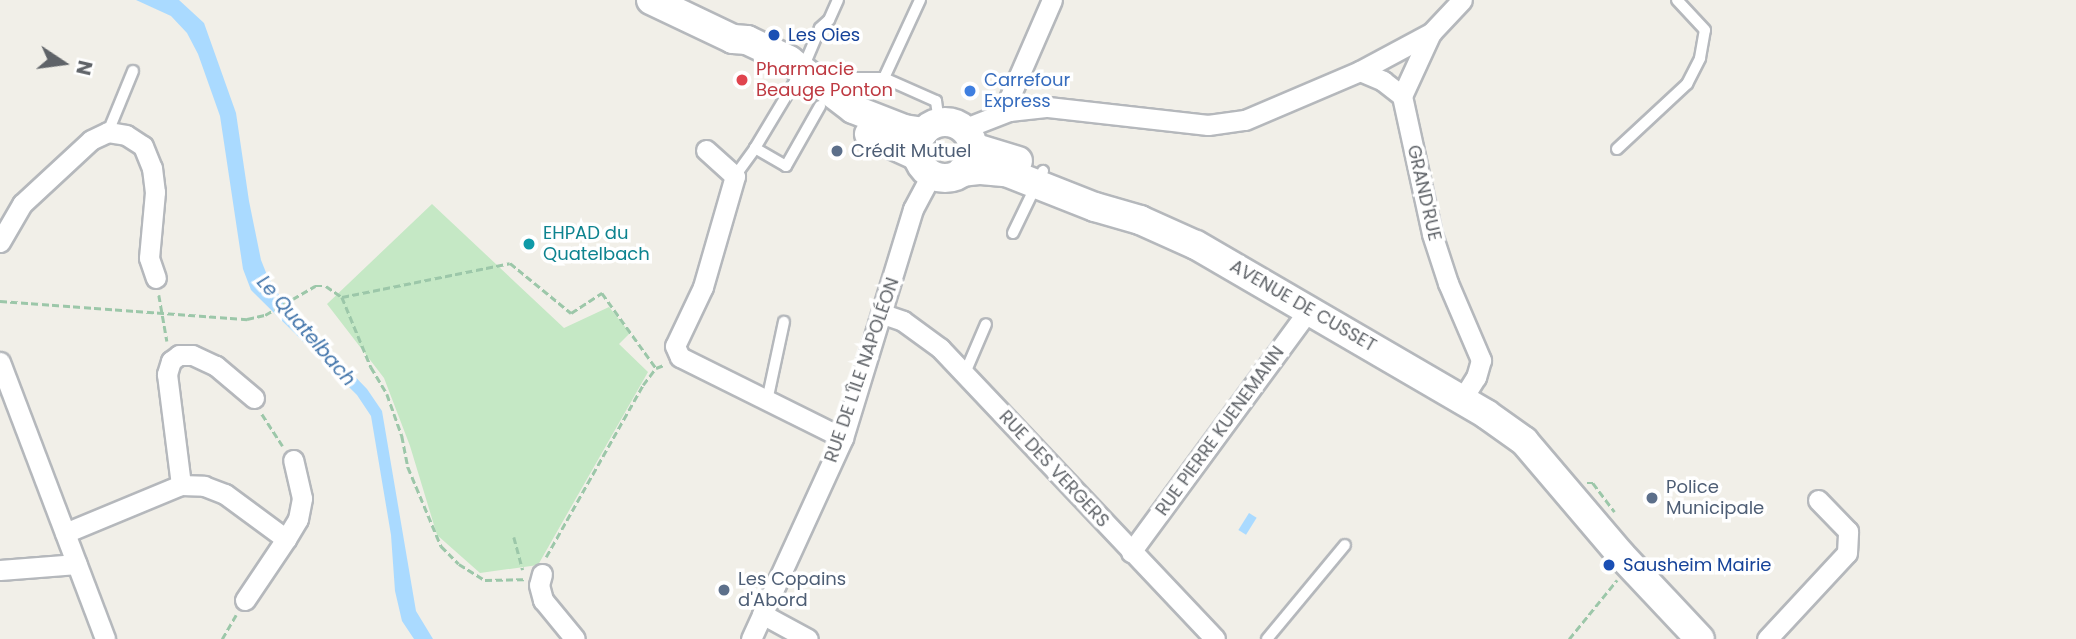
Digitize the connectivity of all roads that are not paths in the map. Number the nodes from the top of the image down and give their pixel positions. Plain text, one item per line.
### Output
1 (651, 0) edge
2 (838, 0) edge
3 (920, 0) edge
4 (1052, 0) edge
5 (1462, 0) edge
6 (1677, 0) edge
7 (1431, 33) junction
8 (133, 71) dead end
9 (1360, 71) junction
10 (884, 78) junction
11 (810, 85) junction
12 (1402, 96) junction
13 (1019, 110) junction
14 (108, 132) junction
15 (755, 148) junction
16 (944, 148) junction
17 (1617, 149) dead end
18 (706, 150) dead end
19 (735, 176) junction
20 (1040, 177) junction
21 (1013, 233) dead end
22 (0, 242) edge
23 (156, 278) road end
24 (1309, 310) junction
25 (883, 314) junction
26 (785, 322) dead end
27 (986, 324) dead end
28 (0, 362) edge
29 (965, 373) junction
30 (254, 398) road end
31 (1462, 399) junction
32 (766, 401) junction
33 (843, 438) junction
34 (293, 460) road end
35 (181, 485) junction
36 (1818, 500) dead end
37 (65, 533) junction
38 (286, 539) junction
39 (1345, 545) dead end
40 (1131, 552) junction
41 (77, 564) junction
42 (0, 570) edge
43 (536, 580) road end
44 (245, 600) road end
45 (762, 614) junction
46 (105, 639) edge
47 (575, 639) edge
48 (751, 639) edge
49 (808, 639) edge
50 (1215, 639) edge
51 (1267, 639) edge
52 (1700, 639) edge
53 (1767, 639) edge

1 - 11 main road, AVENUE DE CUSSET
2 - 11 lane
3 - 10 lane
4 - 13 street
5 - 7 street
6 - 17 lane
7 - 9 street
7 - 12 street
8 - 14 lane
9 - 12 street
9 - 13 street
10 - 11 lane
10 - 16 lane
11 - 15 lane
11 - 15 lane
11 - 16 main road, AVENUE DE CUSSET
12 - 31 street, GRAND'RUE
13 - 16 street
14 - 22 street
14 - 23 street
15 - 19 lane
16 - 20 main road, AVENUE DE CUSSET
16 - 25 street, RUE DE L'ÎLE NAPOLÉON
18 - 19 street
19 - 32 street
20 - 21 lane
20 - 24 main road, AVENUE DE CUSSET
24 - 31 main road, AVENUE DE CUSSET
24 - 40 street, RUE PIERRE KUENEMANN
25 - 29 street, RUE DES VERGERS
25 - 33 street, RUE DE L'ÎLE NAPOLÉON
26 - 32 lane
27 - 29 lane
28 - 37 street
29 - 40 street, RUE DES VERGERS
30 - 35 street
31 - 52 main road
32 - 33 street
33 - 45 street, RUE DE L'ÎLE NAPOLÉON
34 - 38 street
35 - 37 street
35 - 38 street
36 - 53 street
37 - 41 street
38 - 44 street
39 - 51 lane
40 - 50 street, RUE DES VERGERS
41 - 42 street
41 - 46 street
43 - 47 street
45 - 48 street, RUE DE L'ÎLE NAPOLÉON
45 - 49 street

